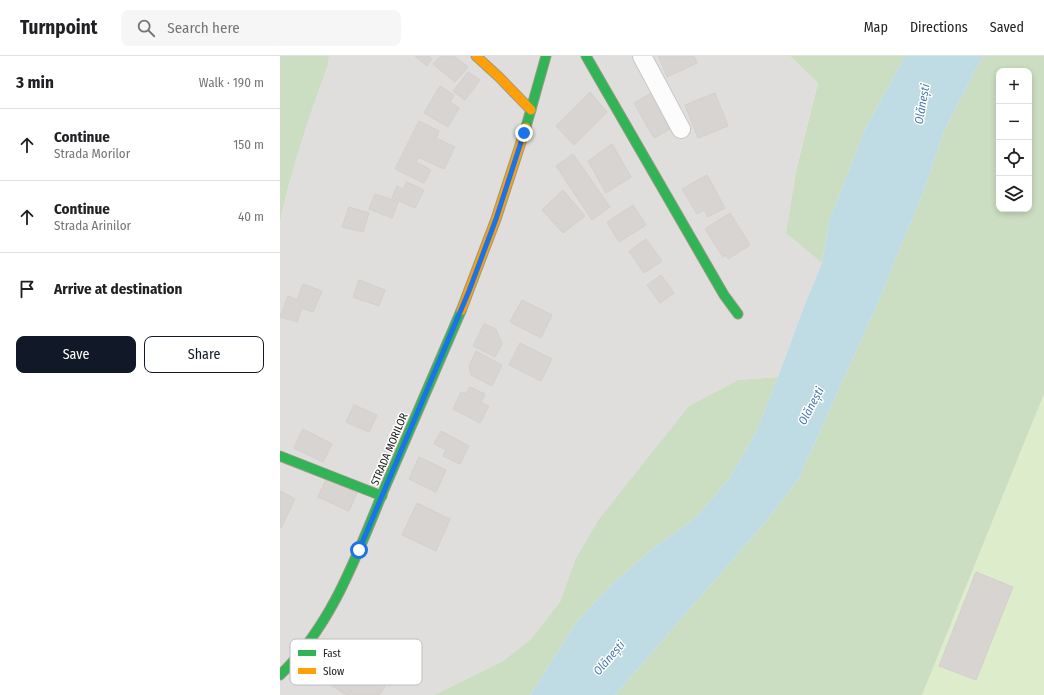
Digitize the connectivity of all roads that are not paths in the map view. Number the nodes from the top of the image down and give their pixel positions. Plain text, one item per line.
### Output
1 (476, 56) edge
2 (546, 56) edge
3 (586, 56) edge
4 (642, 56) edge
5 (531, 110) junction
6 (681, 129) dead end
7 (738, 314) dead end
8 (280, 456) edge
9 (382, 496) junction
10 (312, 639) edge
11 (290, 665) edge
12 (280, 676) edge

1 - 5 street
2 - 5 street, STRADA MORILOR
3 - 7 street
4 - 6 street
5 - 9 street, STRADA MORILOR
8 - 9 street
9 - 10 street, STRADA MORILOR
11 - 12 street, STRADA MORILOR

